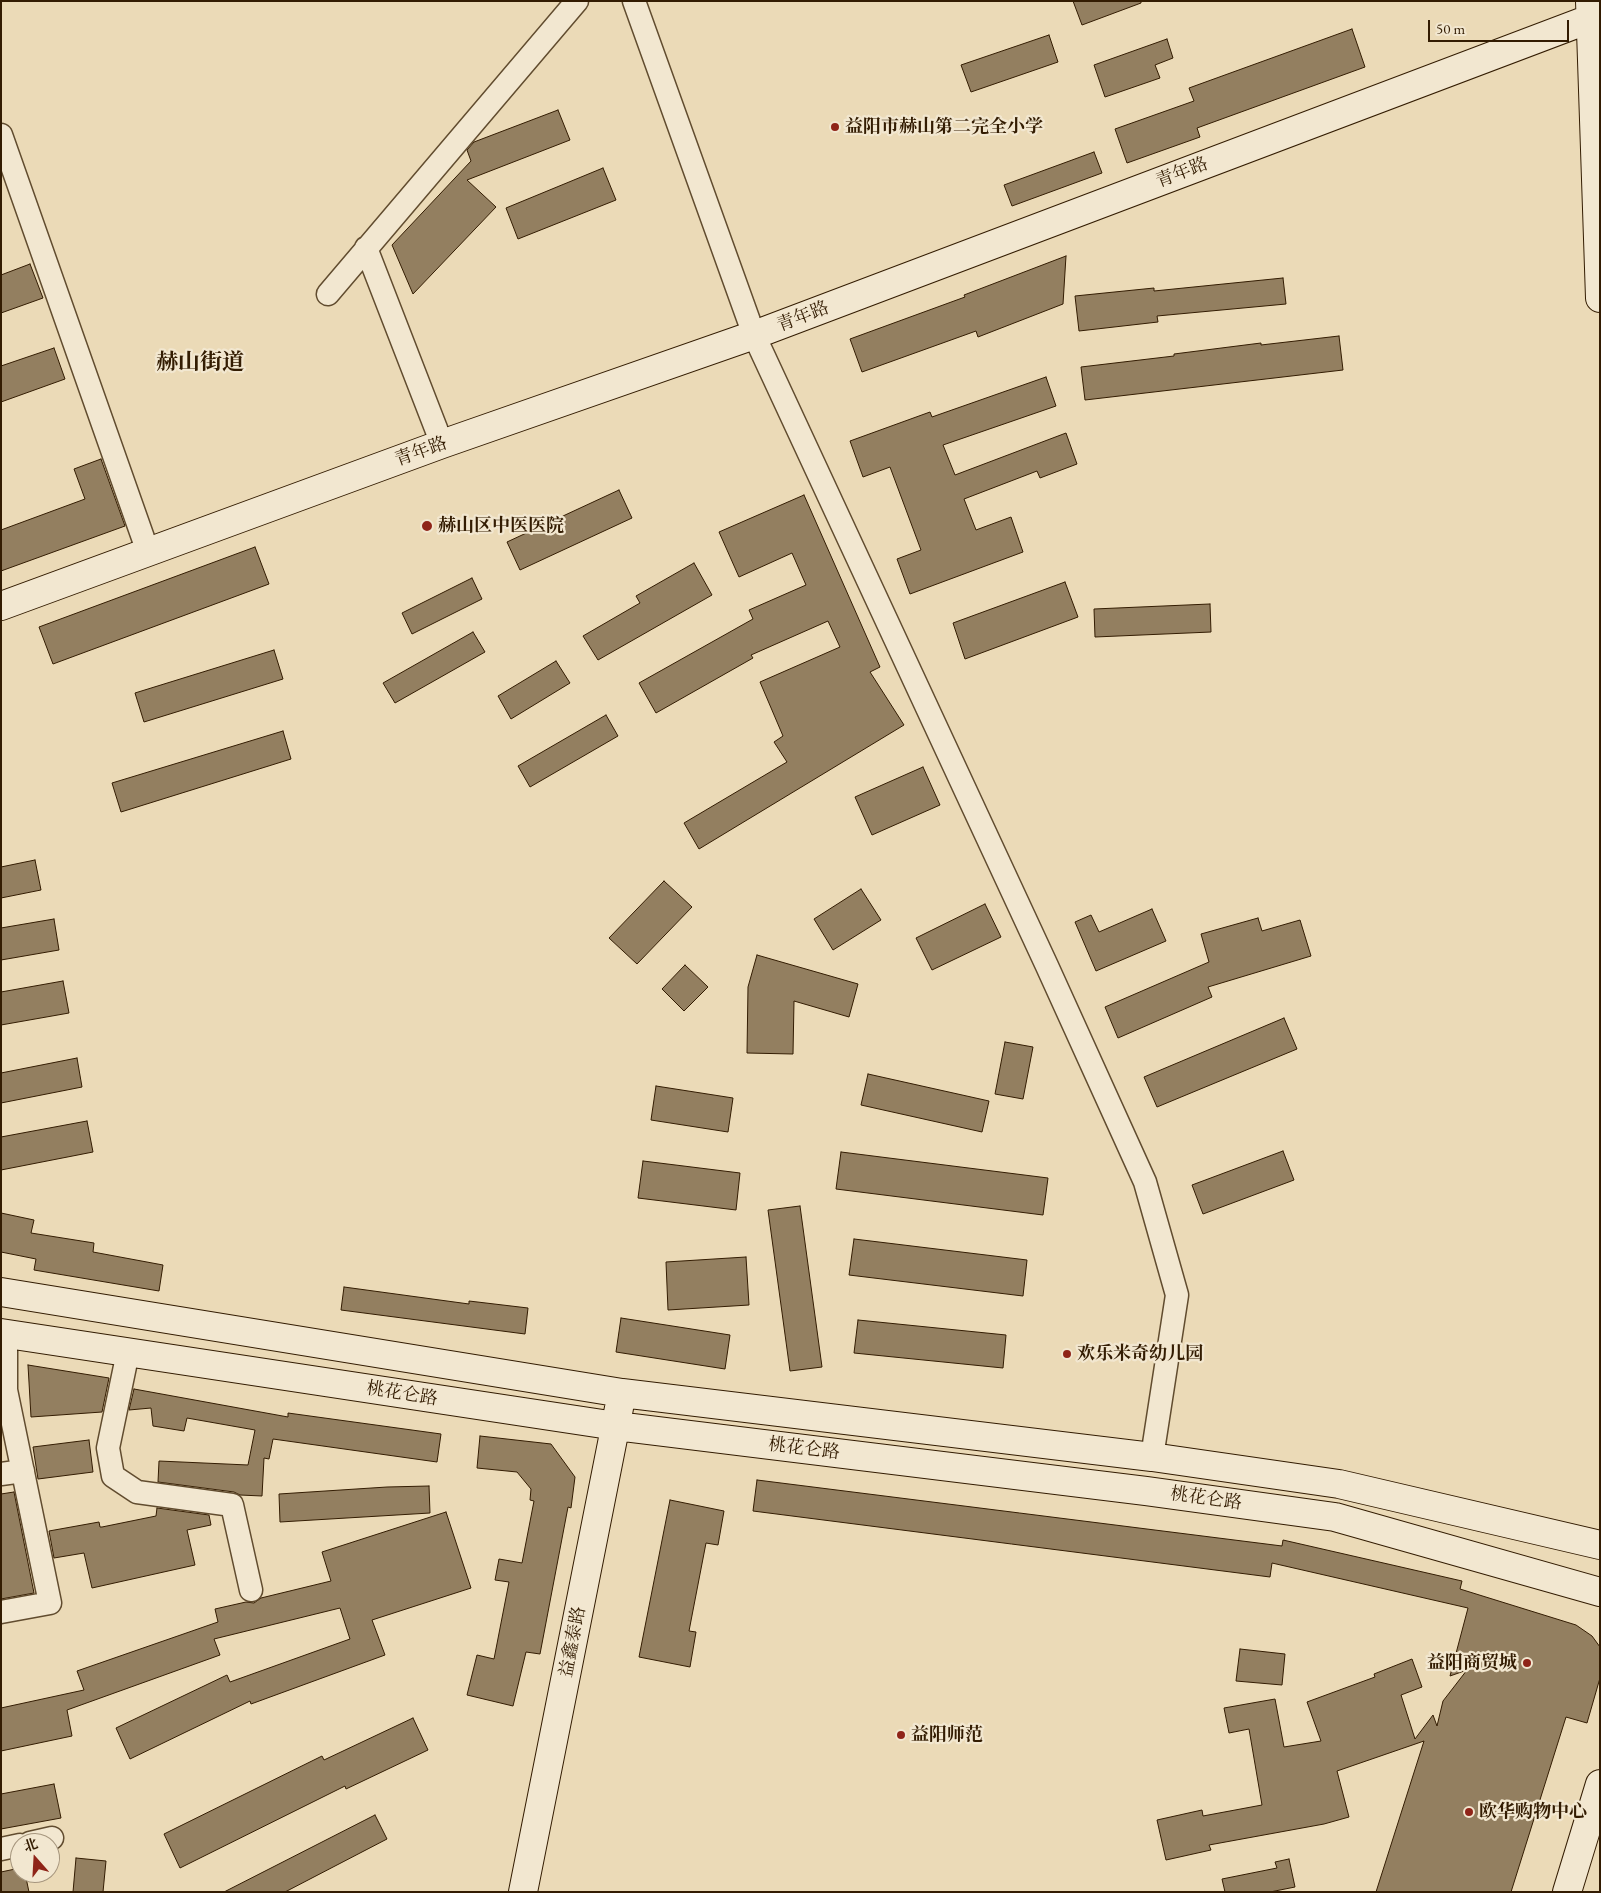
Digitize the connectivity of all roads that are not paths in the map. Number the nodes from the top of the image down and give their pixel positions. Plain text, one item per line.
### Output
1 (577, 1) edge
2 (634, 1) edge
3 (1594, 11) edge
4 (1, 135) edge
5 (366, 248) junction
6 (328, 294) dead end
7 (1600, 298) edge
8 (754, 335) junction
9 (442, 444) junction
10 (148, 552) junction
11 (1, 606) edge
12 (1, 1292) edge
13 (4, 1333) edge
14 (128, 1352) junction
15 (622, 1393) junction
16 (616, 1426) junction
17 (1152, 1456) junction
18 (12, 1473) edge
19 (1600, 1545) edge
20 (251, 1590) dead end
21 (1600, 1592) edge
22 (1, 1612) edge
23 (1600, 1784) edge
24 (523, 1892) edge
25 (1567, 1892) edge

1 - 5 street
2 - 8 street
3 - 7 main road
3 - 8 main road, 青年路
4 - 10 street
5 - 6 street
5 - 9 street
8 - 9 main road, 青年路
8 - 17 street
9 - 10 main road, 青年路
10 - 11 main road, 青年路
12 - 15 main road, 桃花仑路
13 - 14 main road, 桃花仑路
13 - 18 street
14 - 16 main road, 桃花仑路
14 - 20 street
15 - 16 main road, 益鑫泰路
15 - 17 main road, 桃花仑路
16 - 21 main road, 桃花仑路
16 - 24 main road, 益鑫泰路
17 - 19 main road, 桃花仑路
18 - 22 street
23 - 25 main road

